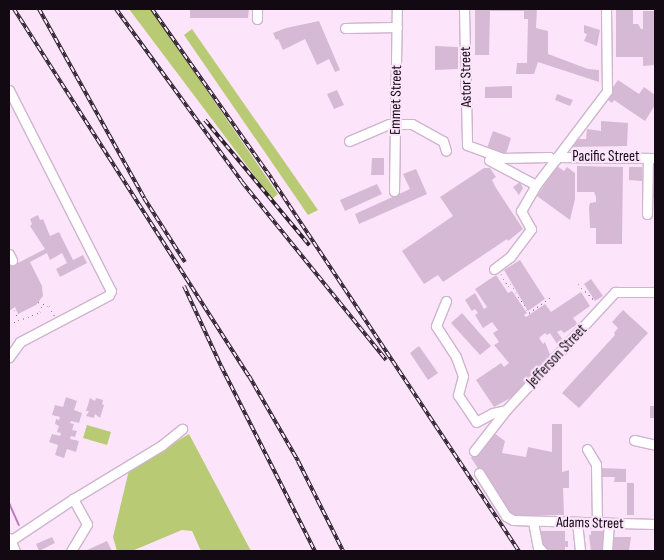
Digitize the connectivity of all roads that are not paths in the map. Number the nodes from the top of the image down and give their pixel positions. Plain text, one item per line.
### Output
1 (257, 9) edge
2 (397, 9) edge
3 (464, 9) edge
4 (606, 9) edge
5 (257, 20) dead end
6 (397, 27) junction
7 (345, 28) dead end
8 (9, 90) edge
9 (396, 123) junction
10 (349, 141) dead end
11 (467, 145) joint
12 (446, 152) dead end
13 (556, 158) junction
14 (652, 158) edge
15 (489, 160) dead end
16 (536, 185) junction
17 (394, 191) dead end
18 (647, 214) dead end
19 (495, 268) road end
20 (655, 292) edge
21 (446, 301) dead end
22 (9, 357) edge
23 (506, 410) junction
24 (182, 429) dead end
25 (634, 440) dead end
26 (655, 445) edge
27 (587, 449) dead end
28 (474, 451) dead end
29 (479, 473) dead end
30 (73, 498) junction
31 (529, 522) junction
32 (577, 522) junction
33 (597, 523) junction
34 (609, 523) junction
35 (655, 524) edge
36 (9, 540) edge
37 (15, 551) edge
38 (71, 551) edge
39 (542, 551) edge
40 (580, 551) edge
41 (607, 551) edge

1 - 5 street
2 - 6 street, Emmet Street
3 - 11 street, Astor Street
4 - 13 street
6 - 7 street
6 - 9 street, Emmet Street
8 - 22 street
9 - 10 street
9 - 12 street
9 - 17 street, Emmet Street
11 - 13 street, Pacific Street
13 - 14 street, Pacific Street
13 - 16 street
14 - 18 street
15 - 16 street
16 - 19 street
20 - 23 street, Jefferson Street
21 - 23 street
23 - 28 street, Jefferson Street
24 - 30 street
25 - 26 street
27 - 33 street
29 - 31 street
30 - 36 street
30 - 38 street
31 - 32 street, Adams Street
31 - 39 street
32 - 33 street, Adams Street
32 - 40 street
33 - 34 street, Adams Street
34 - 35 street, Adams Street
34 - 41 street
36 - 37 street

